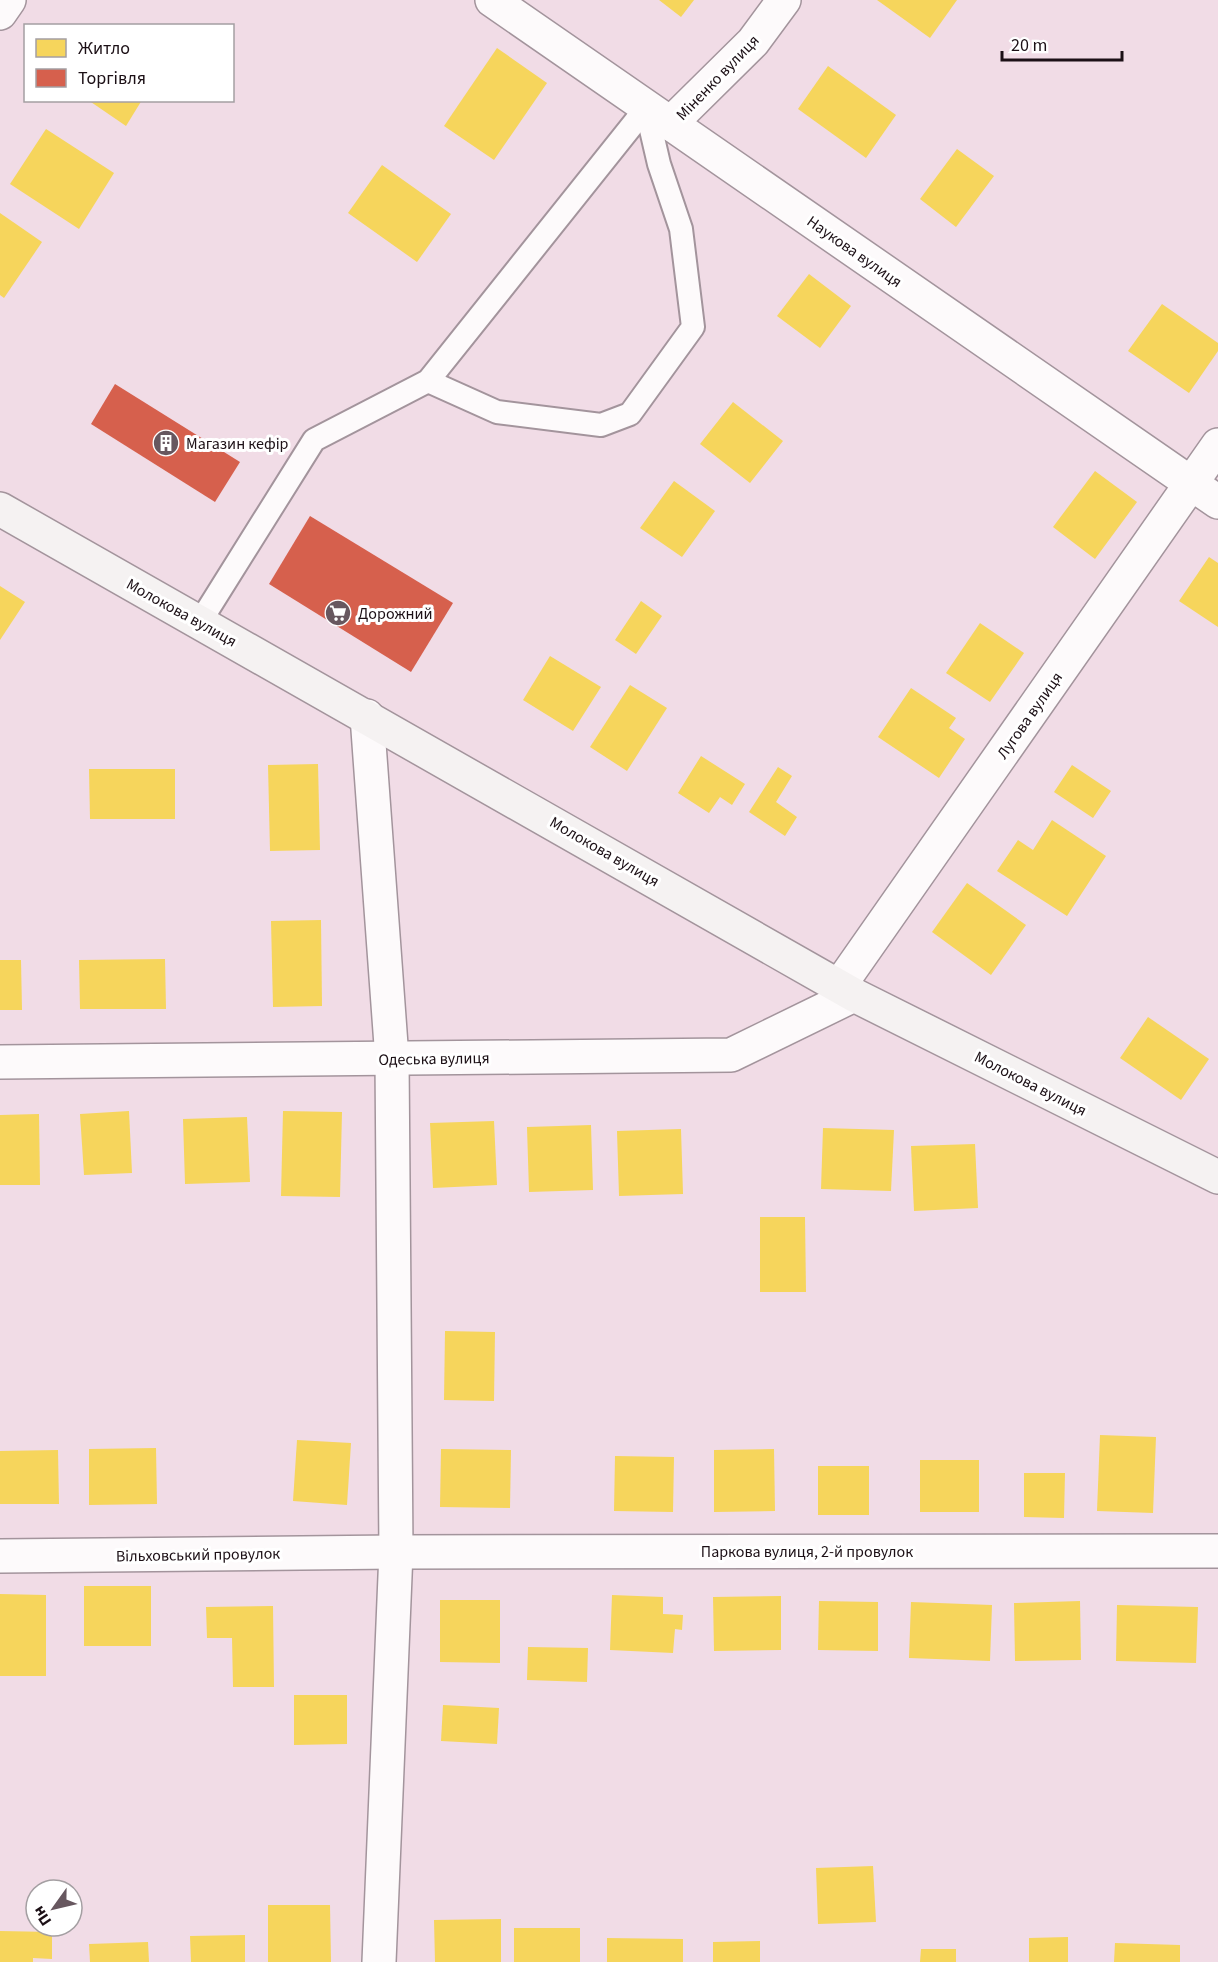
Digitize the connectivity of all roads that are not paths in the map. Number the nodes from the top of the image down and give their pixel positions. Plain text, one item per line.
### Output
1 (9, 0) edge
2 (492, 0) edge
3 (784, 0) edge
4 (0, 13) edge
5 (658, 116) junction
6 (428, 381) junction
7 (1218, 445) edge
8 (1191, 484) junction
9 (1218, 502) edge
10 (0, 509) edge
11 (200, 622) junction
12 (367, 716) junction
13 (847, 990) junction
14 (392, 1059) junction
15 (0, 1062) edge
16 (1218, 1177) edge
17 (1218, 1551) edge
18 (396, 1552) junction
19 (0, 1556) edge
20 (379, 1962) edge

1 - 4 street
2 - 5 street, Наукова вулиця
3 - 5 street, Міненко вулиця
5 - 6 lane
5 - 6 lane
5 - 8 street, Наукова вулиця
6 - 11 lane
7 - 8 street, Лугова вулиця
8 - 9 street, Наукова вулиця
8 - 13 street, Лугова вулиця
10 - 11 street, Молокова вулиця
11 - 12 street, Молокова вулиця
12 - 13 street, Молокова вулиця
12 - 14 street
13 - 14 street, Одеська вулиця
13 - 16 street, Молокова вулиця
14 - 15 street, Одеська вулиця
14 - 18 street
17 - 18 street, Паркова вулиця, 2-й провулок
18 - 19 street, Вільховський провулок
18 - 20 street

